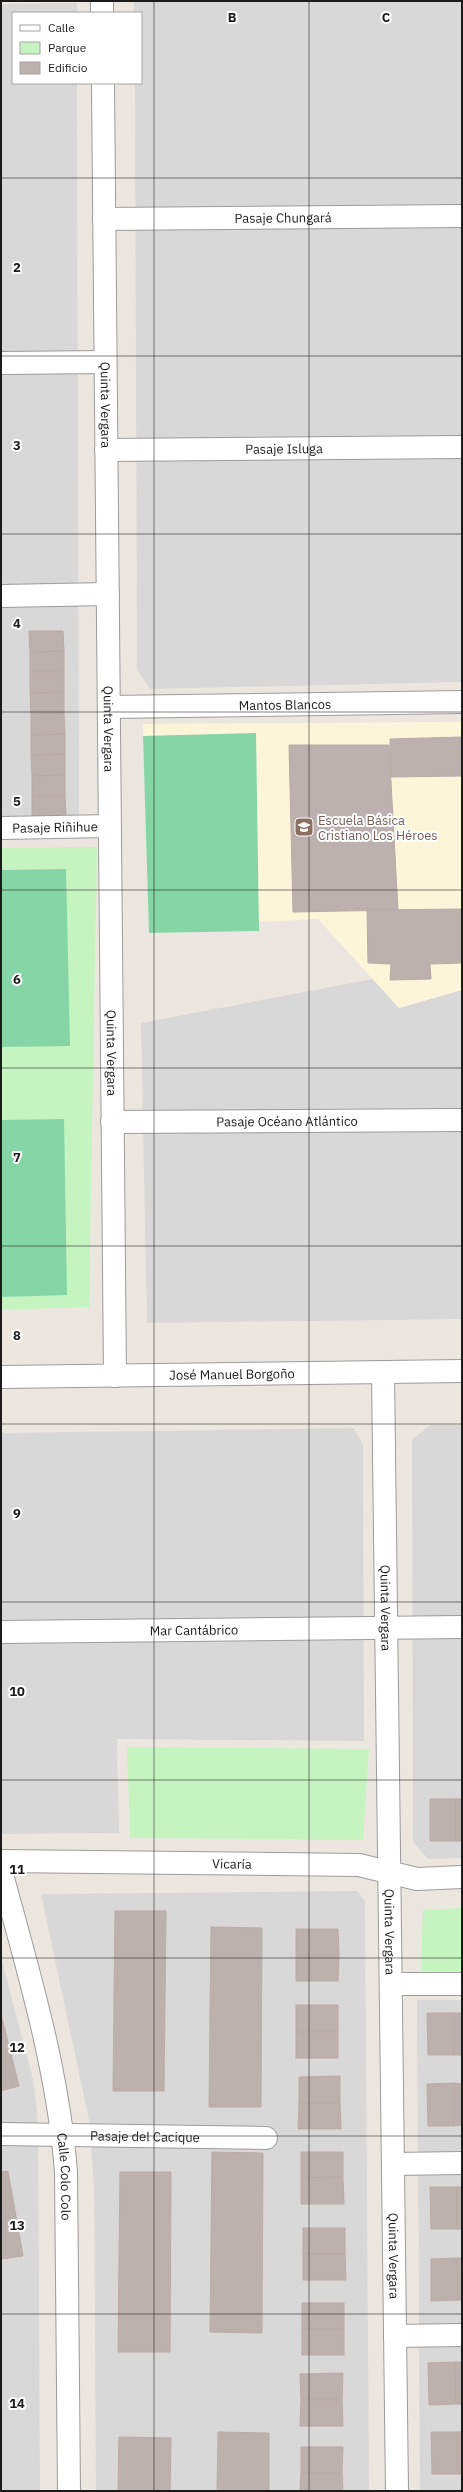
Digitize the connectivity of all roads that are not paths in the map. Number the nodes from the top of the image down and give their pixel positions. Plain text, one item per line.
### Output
1 (102, 1) edge
2 (102, 12) edge
3 (103, 84) edge
4 (462, 216) edge
5 (104, 219) junction
6 (105, 362) junction
7 (1, 363) edge
8 (462, 447) edge
9 (106, 450) junction
10 (108, 594) junction
11 (1, 596) edge
12 (462, 702) edge
13 (109, 707) junction
14 (110, 826) junction
15 (1, 828) edge
16 (462, 1120) edge
17 (112, 1122) junction
18 (462, 1371) edge
19 (383, 1372) junction
20 (115, 1376) junction
21 (1, 1377) edge
22 (386, 1627) junction
23 (462, 1627) edge
24 (1, 1632) edge
25 (1, 1861) edge
26 (1, 1871) edge
27 (389, 1871) junction
28 (462, 1877) edge
29 (391, 1984) junction
30 (462, 1984) edge
31 (1, 2134) edge
32 (63, 2134) junction
33 (266, 2138) dead end
34 (462, 2163) edge
35 (393, 2164) junction
36 (462, 2335) edge
37 (395, 2336) junction
38 (69, 2491) edge
39 (397, 2491) edge

1 - 2 street
3 - 5 street, Quinta Vergara
4 - 5 street, Pasaje Chungará
5 - 6 street, Quinta Vergara
6 - 7 street
6 - 9 street, Quinta Vergara
8 - 9 street, Pasaje Isluga
9 - 10 street, Quinta Vergara
10 - 11 street
10 - 13 street, Quinta Vergara
12 - 13 street, Mantos Blancos
13 - 14 street, Quinta Vergara
14 - 15 street, Pasaje Riñihue
14 - 17 street, Quinta Vergara
16 - 17 street, Pasaje Océano Atlántico
17 - 20 street, Quinta Vergara
18 - 19 street, José Manuel Borgoño
19 - 20 street, José Manuel Borgoño
19 - 22 street, Quinta Vergara
20 - 21 street, José Manuel Borgoño
22 - 23 street, Mar Cantábrico
22 - 24 street, Mar Cantábrico
22 - 27 street, Quinta Vergara
25 - 27 street, Vicaría
26 - 32 street, Calle Colo Colo
27 - 28 street, Vicaría
27 - 29 street, Quinta Vergara
29 - 30 street
29 - 35 street, Quinta Vergara
31 - 32 street, Pasaje del Cacique
32 - 33 street, Pasaje del Cacique
32 - 38 street, Calle Colo Colo
34 - 35 street
35 - 37 street, Quinta Vergara
36 - 37 street
37 - 39 street, Quinta Vergara

